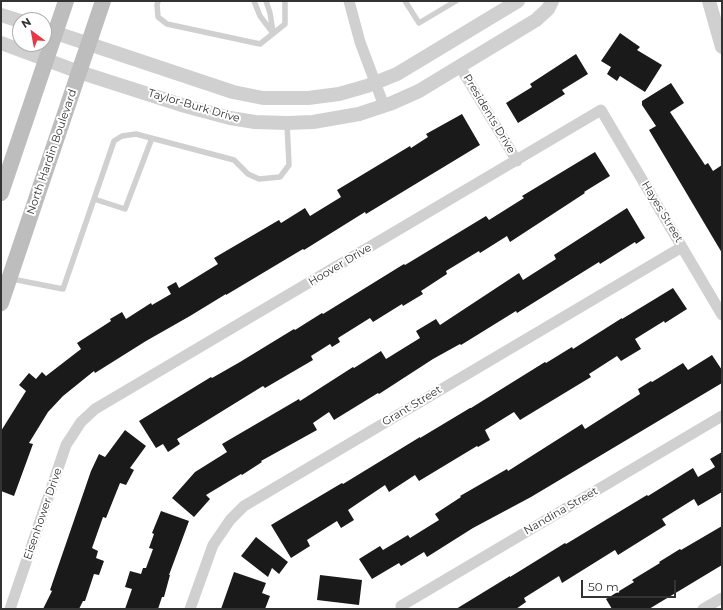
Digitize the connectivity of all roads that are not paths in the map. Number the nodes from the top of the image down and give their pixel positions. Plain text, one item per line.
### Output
1 (66, 1) edge
2 (103, 1) edge
3 (158, 1) edge
4 (254, 1) edge
5 (266, 1) edge
6 (285, 1) edge
7 (349, 1) edge
8 (405, 1) edge
9 (456, 1) edge
10 (518, 1) edge
11 (552, 1) edge
12 (709, 1) edge
13 (1, 15) edge
14 (12, 18) edge
15 (52, 27) edge
16 (52, 32) edge
17 (273, 32) junction
18 (1, 43) edge
19 (88, 44) junction
20 (722, 47) edge
21 (48, 52) edge
22 (47, 59) junction
23 (460, 66) junction
24 (79, 72) junction
25 (375, 82) junction
26 (384, 106) junction
27 (601, 110) joint
28 (287, 123) junction
29 (152, 138) junction
30 (517, 161) junction
31 (1, 193) edge
32 (94, 199) junction
33 (682, 247) junction
34 (9, 278) junction
35 (1, 303) edge
36 (722, 315) edge
37 (722, 416) edge
38 (81, 422) joint
39 (722, 598) edge
40 (402, 607) edge
41 (10, 609) edge
42 (190, 609) edge
43 (703, 609) edge

1 - 15 main road
2 - 19 main road, North Hardin Boulevard
3 - 17 lane
4 - 17 lane
5 - 17 lane
6 - 17 lane
7 - 25 street
8 - 9 lane
10 - 25 street
11 - 23 street, Taylor-Burk Drive
12 - 20 street
13 - 14 street
16 - 19 street
18 - 22 street, Taylor-Burk Drive
19 - 24 main road, North Hardin Boulevard
19 - 25 street
21 - 22 main road
22 - 24 street, Taylor-Burk Drive
22 - 31 main road
23 - 26 street, Taylor-Burk Drive
23 - 30 street, Presidents Drive
24 - 28 street, Taylor-Burk Drive
24 - 34 main road, North Hardin Boulevard
25 - 26 street
26 - 28 street, Taylor-Burk Drive
27 - 30 street, Hoover Drive
27 - 33 street, Hayes Street
28 - 29 lane
29 - 32 lane
29 - 32 lane
30 - 38 street, Hoover Drive
32 - 34 lane
33 - 36 street, Hayes Street
33 - 42 street, Grant Street
34 - 35 main road, North Hardin Boulevard
37 - 40 street, Nandina Street
38 - 41 street, Eisenhower Drive
39 - 43 street

